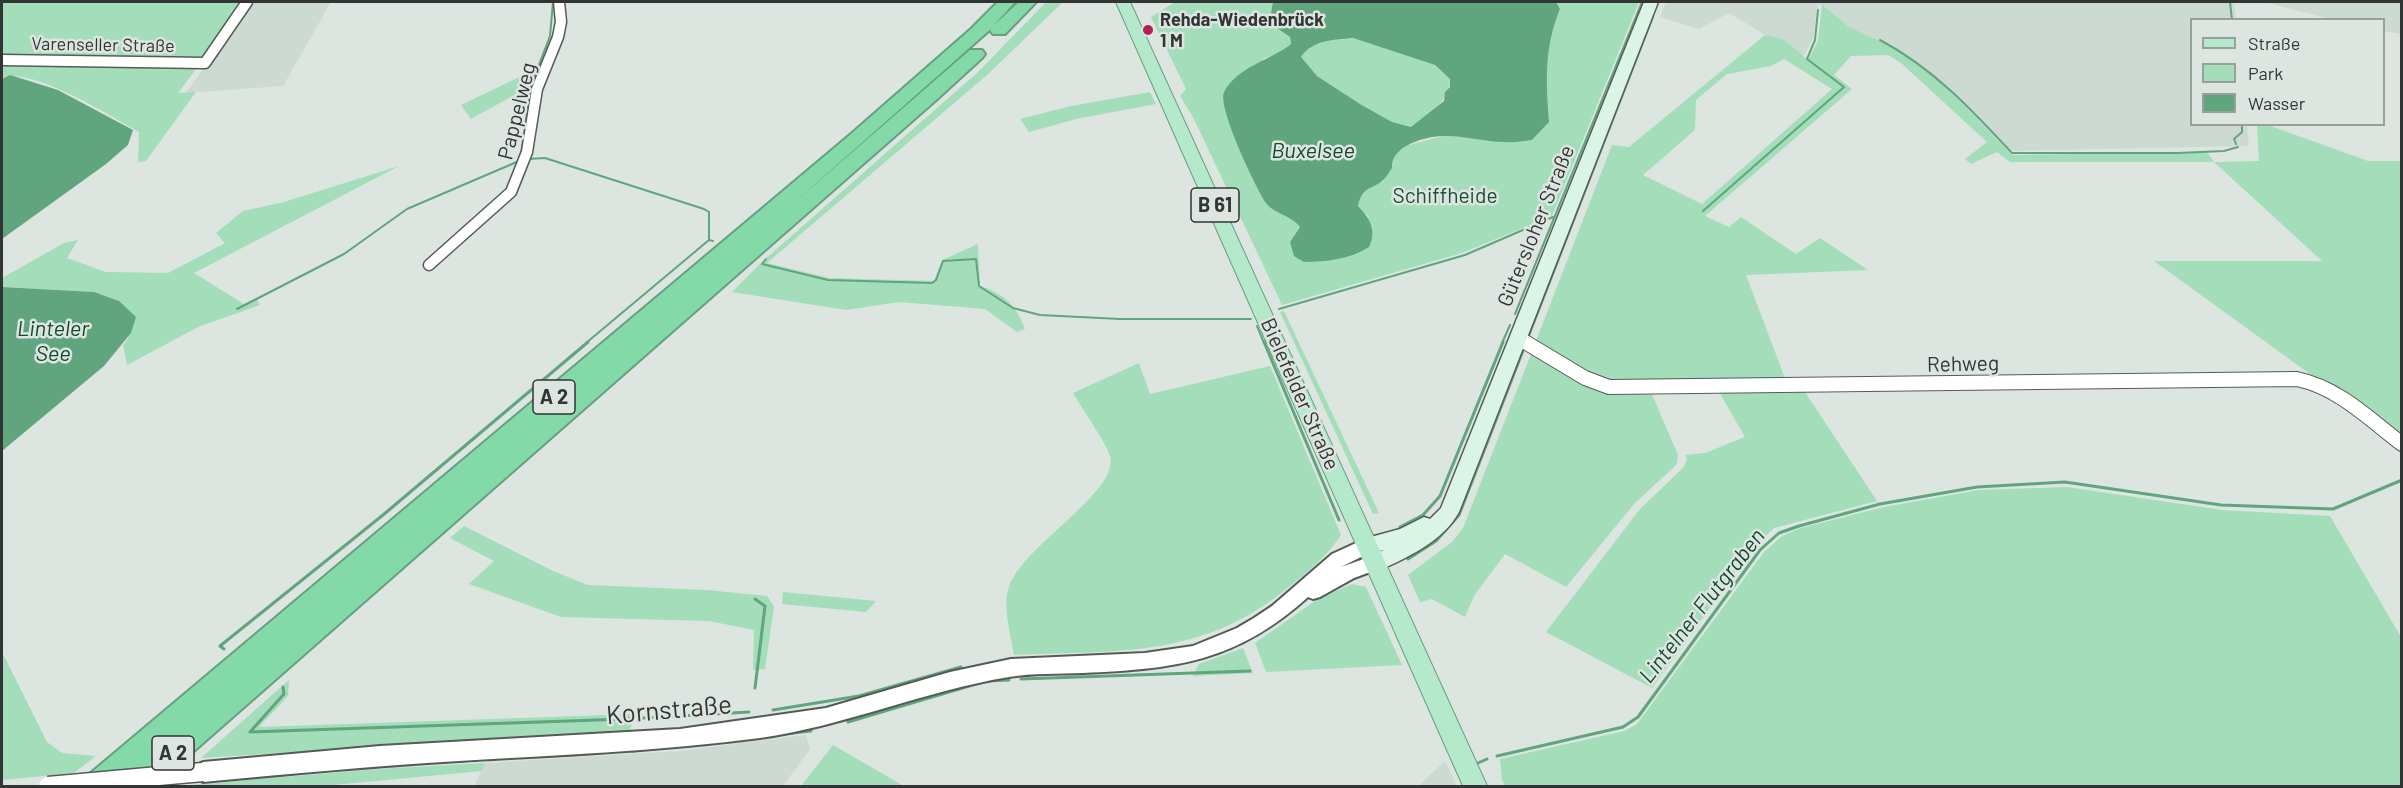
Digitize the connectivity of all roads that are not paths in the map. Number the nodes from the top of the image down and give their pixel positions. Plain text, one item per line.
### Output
1 (247, 2) edge
2 (559, 2) edge
3 (1007, 2) edge
4 (1028, 2) edge
5 (1124, 2) edge
6 (1651, 2) edge
7 (2, 60) edge
8 (429, 266) dead end
9 (1516, 339) junction
10 (2402, 444) edge
11 (1371, 554) junction
12 (48, 786) edge
13 (96, 786) edge
14 (134, 786) edge
15 (1475, 786) edge

1 - 7 street, Varenseller Straße
2 - 8 street, Pappelweg
3 - 13 highway, A 2
4 - 14 highway, A 2
5 - 11 main road, Bielefelder Straße / B 61
6 - 9 main road, Gütersloher Straße
9 - 10 street, Rehweg
9 - 11 main road, Gütersloher Straße
11 - 12 street, Kornstraße, bridge
11 - 15 main road, Bielefelder Straße / B 61

